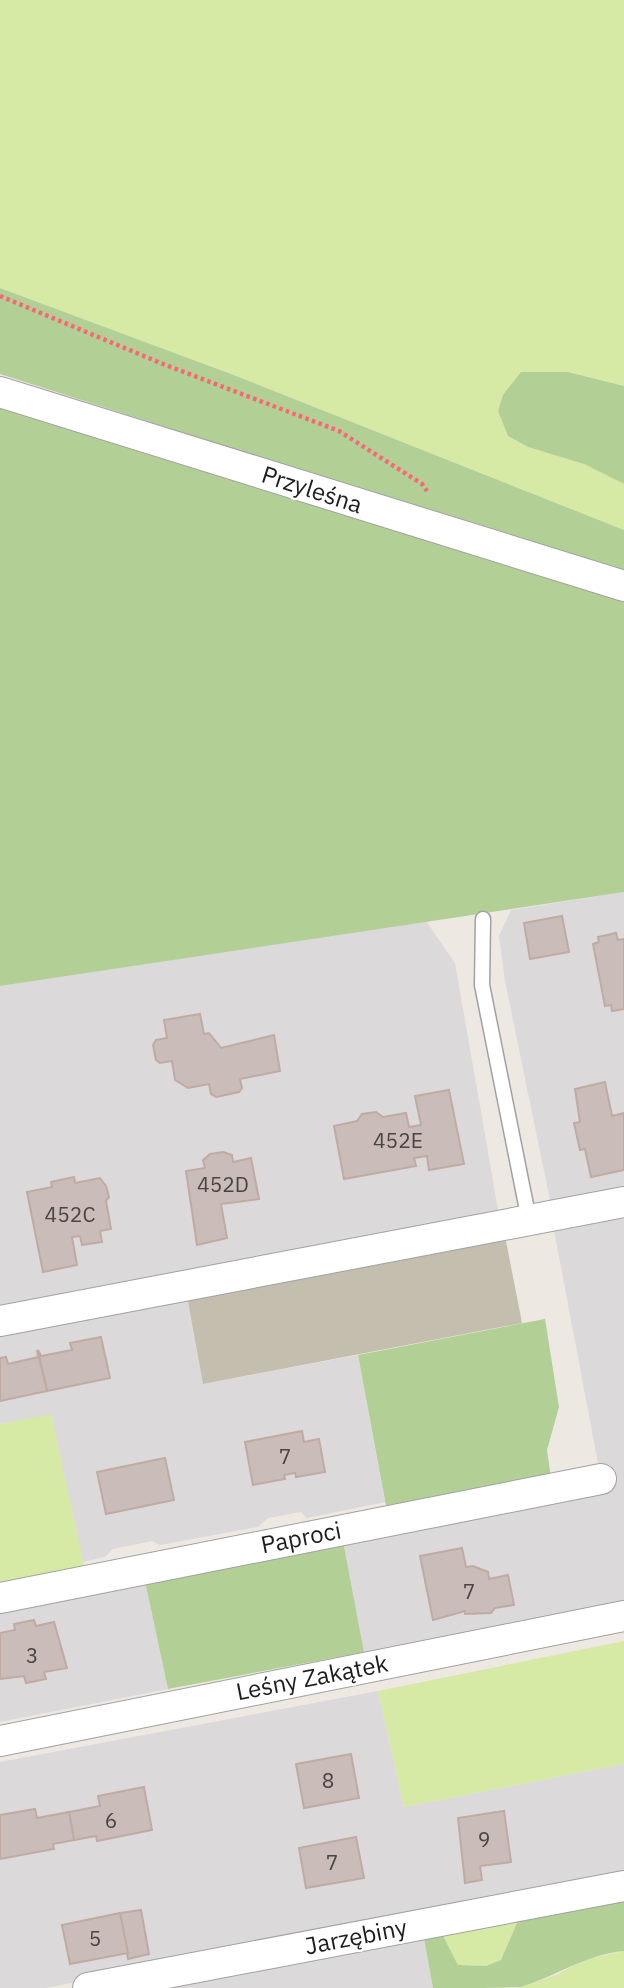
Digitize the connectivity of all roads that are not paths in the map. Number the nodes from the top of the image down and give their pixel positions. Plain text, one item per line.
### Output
1 (0, 392) edge
2 (624, 586) edge
3 (483, 919) dead end
4 (624, 1202) edge
5 (529, 1220) junction
6 (0, 1321) edge
7 (601, 1479) dead end
8 (0, 1598) edge
9 (624, 1616) edge
10 (0, 1741) edge
11 (624, 1886) edge
12 (88, 1988) edge

1 - 2 street, Przyleśna
3 - 5 lane
4 - 5 street
5 - 6 street
7 - 8 street, Paproci
9 - 10 street, Leśny Zakątek
11 - 12 street, Jarzębiny

